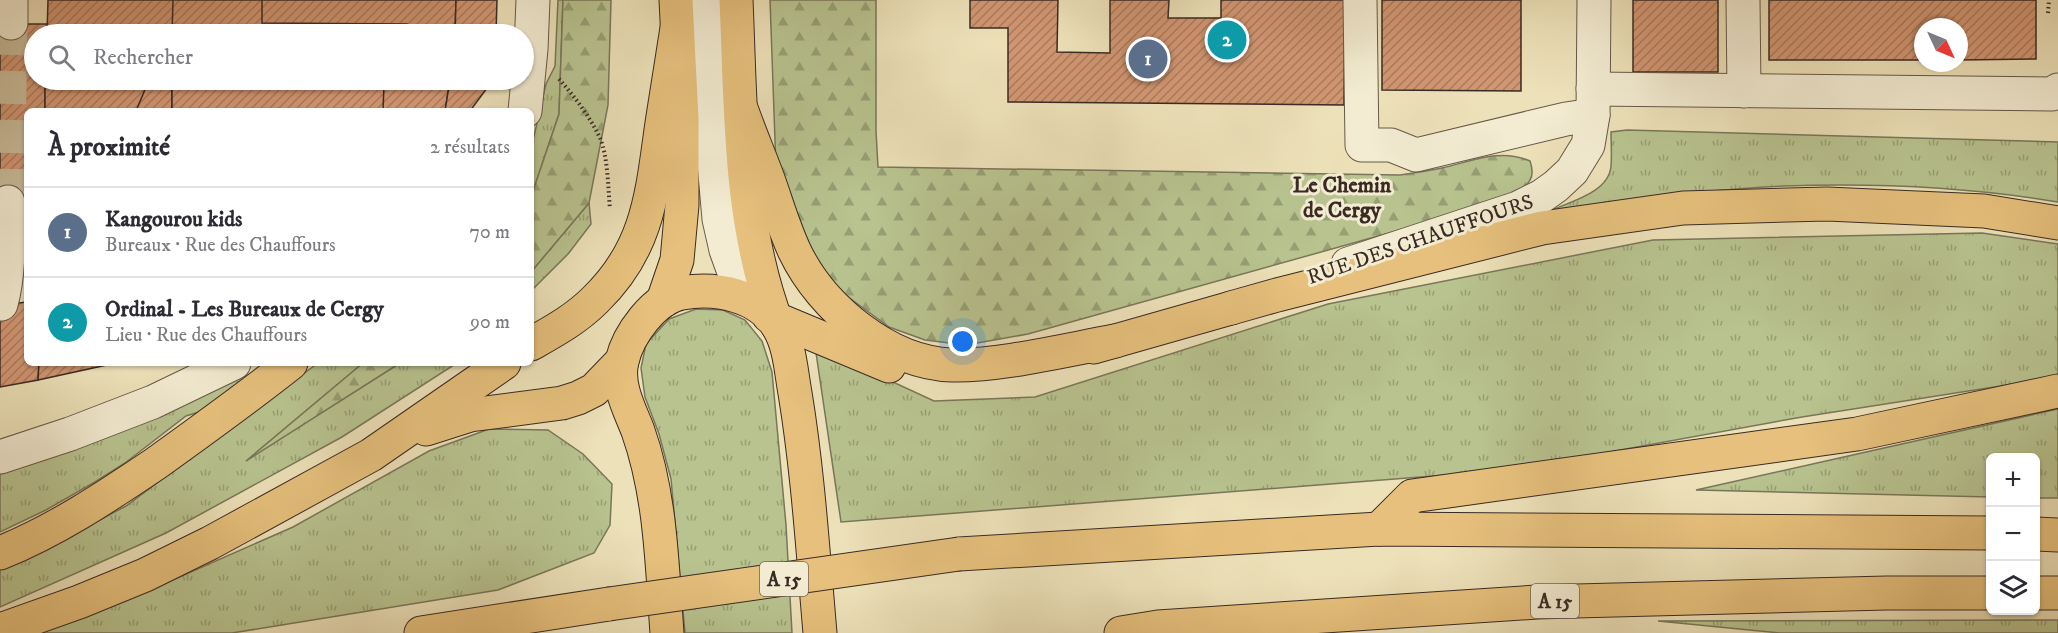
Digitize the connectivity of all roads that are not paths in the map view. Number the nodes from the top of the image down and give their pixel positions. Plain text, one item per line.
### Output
1 (533, 0) edge
2 (705, 0) edge
3 (736, 0) edge
4 (1360, 0) edge
5 (1594, 0) edge
6 (1743, 0) edge
7 (676, 14) edge
8 (532, 24) edge
9 (528, 90) edge
10 (2058, 90) edge
11 (1744, 91) junction
12 (1593, 102) junction
13 (525, 108) edge
14 (742, 111) junction
15 (8, 202) tunnel mouth
16 (2058, 223) edge
17 (743, 297) junction
18 (663, 301) junction
19 (1, 304) edge
20 (1231, 308) junction
21 (776, 324) junction
22 (1115, 341) junction
23 (534, 342) edge
24 (622, 361) junction
25 (228, 366) edge
26 (287, 366) edge
27 (500, 366) edge
28 (2058, 391) edge
29 (370, 455) junction
30 (0, 457) edge
31 (1379, 529) junction
32 (1986, 533) edge
33 (2040, 534) edge
34 (2058, 535) edge
35 (0, 553) edge
36 (1986, 593) edge
37 (2040, 593) edge
38 (2058, 593) edge
39 (0, 630) edge
40 (421, 633) edge
41 (667, 633) edge
42 (820, 633) edge
43 (1121, 633) edge

1 - 8 street
2 - 17 street
3 - 14 main road
4 - 12 street
5 - 12 street, RUE DES CHAUFFOURS
6 - 11 street
7 - 18 main road
7 - 23 main road
9 - 13 street
10 - 11 street
11 - 12 street
12 - 20 street, RUE DES CHAUFFOURS
14 - 21 main road
14 - 22 main road
15 - 19 street
16 - 20 main road
17 - 18 main road
17 - 21 main road
18 - 24 main road
20 - 22 main road
21 - 22 main road
21 - 42 main road
24 - 29 main road
24 - 41 main road
25 - 30 street
26 - 35 main road
27 - 29 main road
28 - 31 main road
29 - 39 main road
31 - 32 main road, A 15
31 - 40 main road, A 15, bridge
33 - 34 main road
36 - 43 main road, A 15
37 - 38 main road

